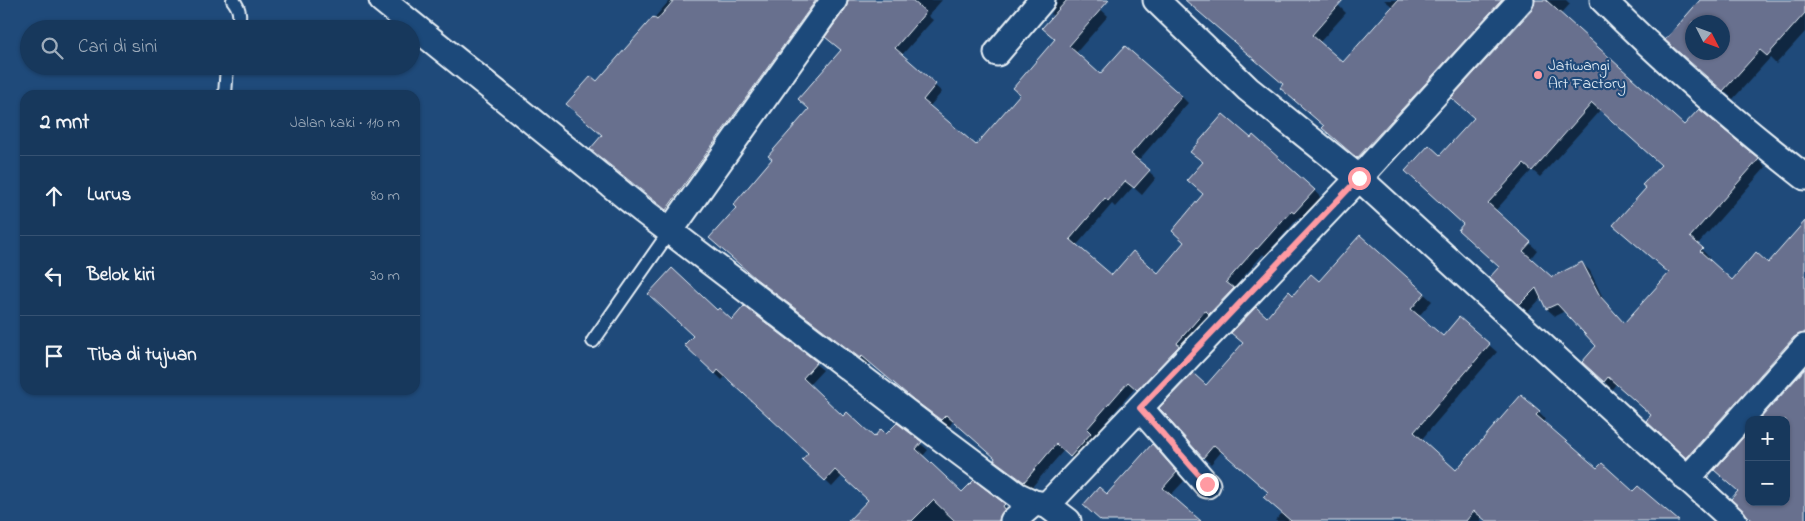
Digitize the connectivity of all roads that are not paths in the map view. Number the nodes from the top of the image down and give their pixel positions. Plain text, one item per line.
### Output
1 (233, 0) edge
2 (382, 0) edge
3 (834, 0) edge
4 (1042, 0) edge
5 (1156, 0) edge
6 (1520, 0) edge
7 (1603, 0) edge
8 (239, 20) edge
9 (407, 20) edge
10 (420, 31) edge
11 (997, 53) dead end
12 (226, 75) edge
13 (225, 90) edge
14 (1359, 178) junction
15 (1805, 178) edge
16 (670, 231) junction
17 (593, 341) dead end
18 (1805, 347) edge
19 (1140, 408) junction
20 (1687, 479) junction
21 (1207, 484) dead end
22 (1041, 504) junction
23 (1013, 521) edge
24 (1068, 521) edge
25 (1734, 521) edge

1 - 8 lane
2 - 9 street
3 - 16 street
4 - 11 street
5 - 14 street
6 - 14 street
7 - 15 street
10 - 16 street
12 - 13 lane
14 - 19 street
14 - 20 street
16 - 17 lane
16 - 22 street
18 - 20 street
19 - 21 street
19 - 22 street
20 - 25 street
22 - 23 street
22 - 24 street

